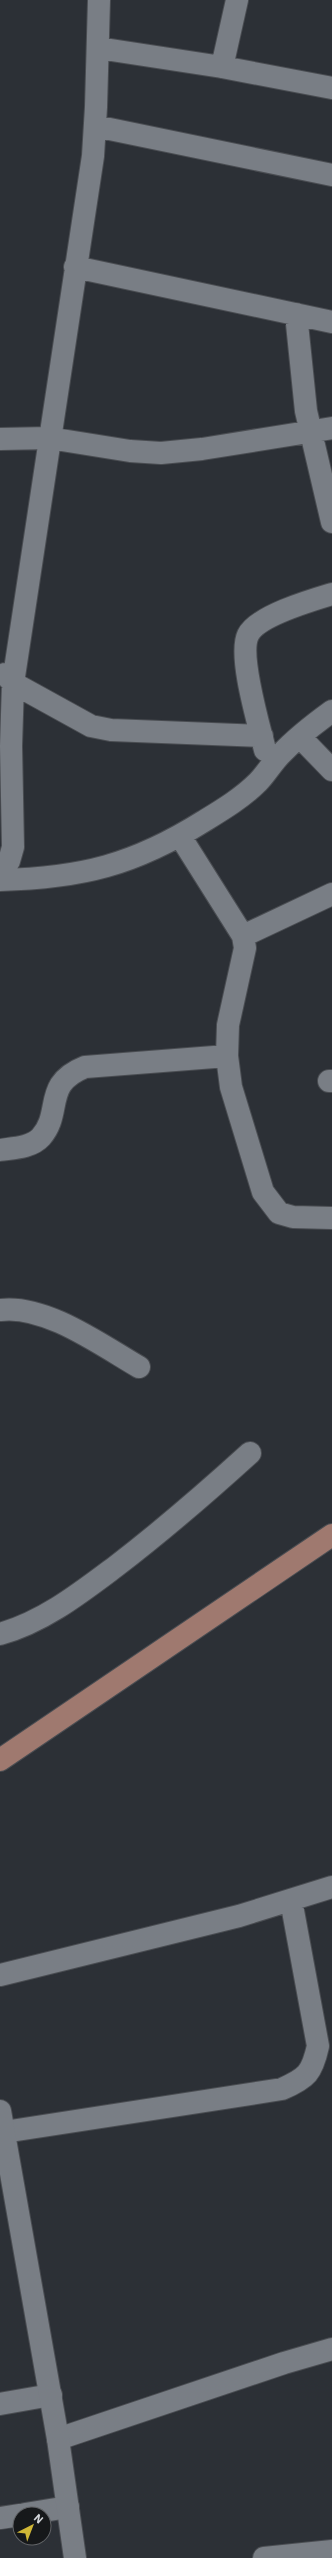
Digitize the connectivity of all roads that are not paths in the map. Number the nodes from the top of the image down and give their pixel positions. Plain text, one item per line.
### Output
1 (99, 0) edge
2 (237, 0) edge
3 (98, 48) junction
4 (222, 67) junction
5 (332, 88) edge
6 (95, 126) junction
7 (332, 175) edge
8 (75, 267) junction
9 (296, 314) junction
10 (332, 322) edge
11 (332, 428) edge
12 (310, 430) junction
13 (50, 438) junction
14 (0, 439) edge
15 (332, 522) edge
16 (332, 594) edge
17 (7, 676) edge
18 (332, 711) edge
19 (262, 736) junction
20 (300, 737) junction
21 (269, 768) junction
22 (332, 770) edge
23 (180, 836) junction
24 (0, 874) edge
25 (0, 880) edge
26 (332, 894) edge
27 (243, 936) junction
28 (227, 1056) junction
29 (0, 1150) edge
30 (332, 1218) edge
31 (0, 1310) edge
32 (139, 1367) dead end
33 (250, 1453) dead end
34 (332, 1535) edge
35 (0, 1634) edge
36 (0, 1760) edge
37 (332, 1887) edge
38 (291, 1900) junction
39 (0, 1975) edge
40 (2, 2121) edge
41 (332, 2349) edge
42 (51, 2395) junction
43 (0, 2404) edge
44 (58, 2439) junction
45 (68, 2507) junction
46 (52, 2510) edge
47 (12, 2516) edge
48 (0, 2518) edge
49 (332, 2551) edge
50 (75, 2558) edge
51 (264, 2558) edge

1 - 3 street
2 - 4 street
3 - 4 street
3 - 6 street
4 - 5 street
6 - 7 street
6 - 8 street
8 - 9 street
8 - 13 street
9 - 10 street
9 - 12 street
11 - 12 street
12 - 13 street
12 - 15 street
13 - 14 street
13 - 17 street
16 - 19 street
17 - 19 street
17 - 24 street
18 - 20 street
19 - 21 street
20 - 21 street
20 - 22 street
21 - 23 street
23 - 25 street
23 - 27 street
26 - 27 street
27 - 28 street
28 - 29 street
28 - 30 street
31 - 32 street
33 - 35 street
34 - 36 main road
37 - 38 street
38 - 39 street
38 - 40 street
40 - 42 street
41 - 44 street
42 - 43 street
42 - 44 street
44 - 45 street
45 - 46 street
45 - 50 street
47 - 48 street
49 - 51 street

